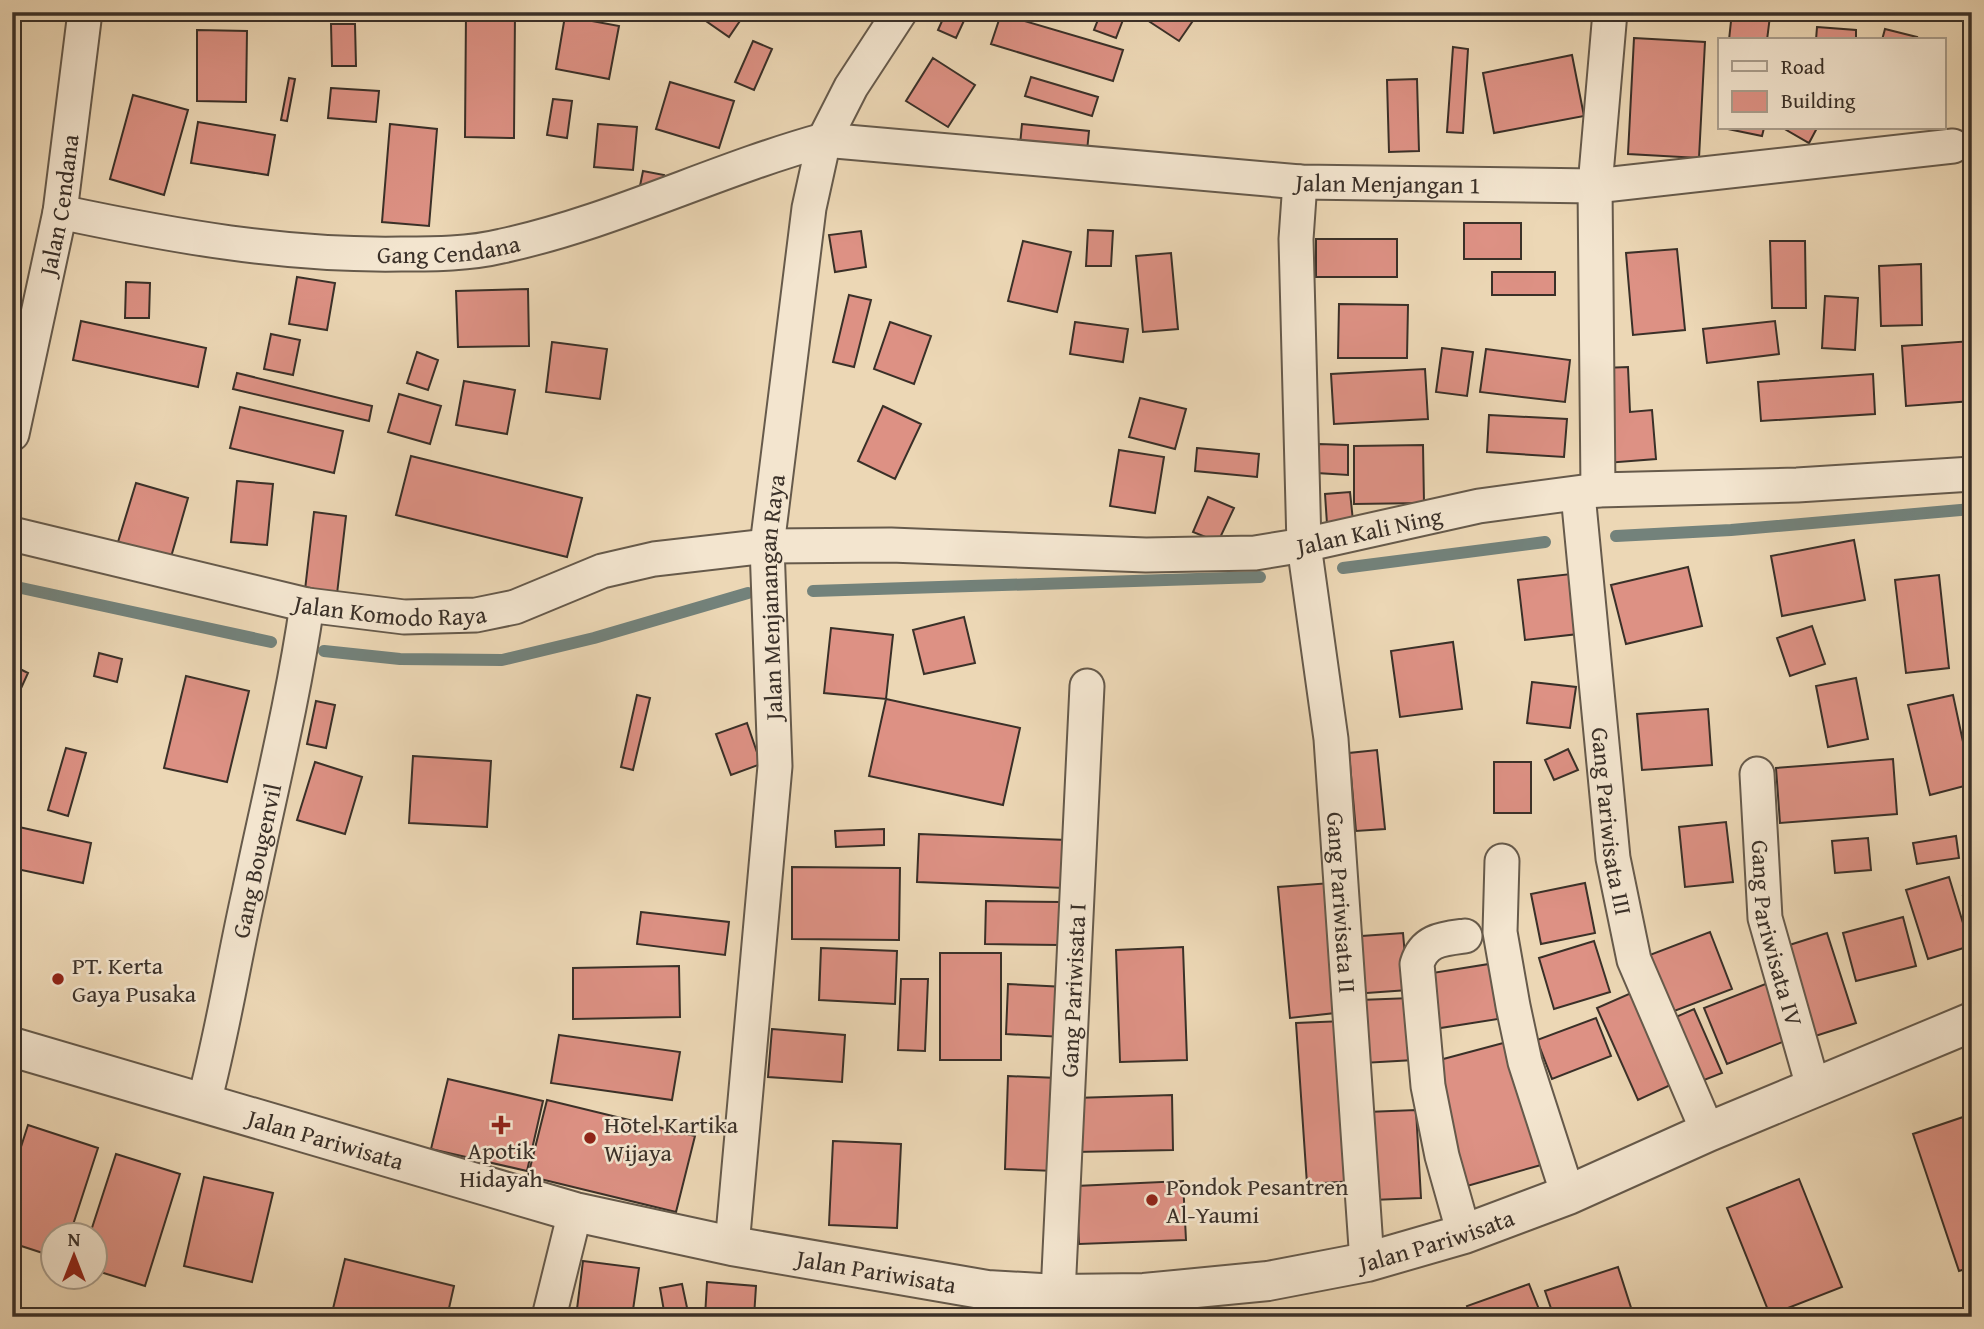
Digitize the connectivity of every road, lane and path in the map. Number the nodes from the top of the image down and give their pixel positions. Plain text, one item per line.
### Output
1 (85, 12) edge
2 (900, 12) edge
3 (1610, 12) edge
4 (824, 140) junction
5 (1953, 146) dead end
6 (1300, 182) junction
7 (1595, 186) junction
8 (60, 212) junction
9 (12, 435) edge
10 (1972, 474) edge
11 (1588, 492) junction
12 (12, 534) edge
13 (1304, 545) junction
14 (767, 547) junction
15 (306, 612) junction
16 (1087, 687) dead end
17 (1758, 774) dead end
18 (1502, 861) dead end
19 (1465, 936) dead end
20 (1972, 1021) edge
21 (12, 1047) edge
22 (1814, 1090) junction
23 (204, 1102) junction
24 (1708, 1132) junction
25 (1568, 1195) junction
26 (575, 1212) junction
27 (1464, 1234) junction
28 (732, 1246) junction
29 (1367, 1262) junction
30 (1058, 1294) junction
31 (549, 1317) edge

1 - 8 street, Jalan Cendana
2 - 4 street, Jalan Menjanangan Raya
3 - 7 street, Gang Pariwisata III
4 - 6 street, Jalan Menjangan 1
4 - 8 street, Gang Cendana
4 - 14 street, Jalan Menjanangan Raya
5 - 7 street, Jalan Menjangan 1
6 - 7 street, Jalan Menjangan 1
6 - 13 street, Gang Pariwisata II
7 - 11 street, Gang Pariwisata III
8 - 9 street, Jalan Cendana
10 - 11 street, Jalan Kali Ning
11 - 13 street, Jalan Kali Ning
11 - 24 street, Gang Pariwisata III
12 - 15 street, Jalan Komodo Raya
13 - 14 street, Jalan Kali Ning
13 - 29 street, Gang Pariwisata II
14 - 15 street, Jalan Komodo Raya
14 - 28 street, Jalan Menjanangan Raya
15 - 23 street, Gang Bougenvil
16 - 30 street, Gang Pariwisata I
17 - 22 street, Gang Pariwisata IV
18 - 25 street
19 - 27 street
20 - 22 street, Jalan Pariwisata
21 - 23 street, Jalan Pariwisata
22 - 24 street, Jalan Pariwisata
23 - 26 street, Jalan Pariwisata
24 - 25 street, Jalan Pariwisata
25 - 27 street, Jalan Pariwisata
26 - 28 street, Jalan Pariwisata
26 - 31 street
27 - 29 street, Jalan Pariwisata
28 - 30 street, Jalan Pariwisata
29 - 30 street, Jalan Pariwisata

